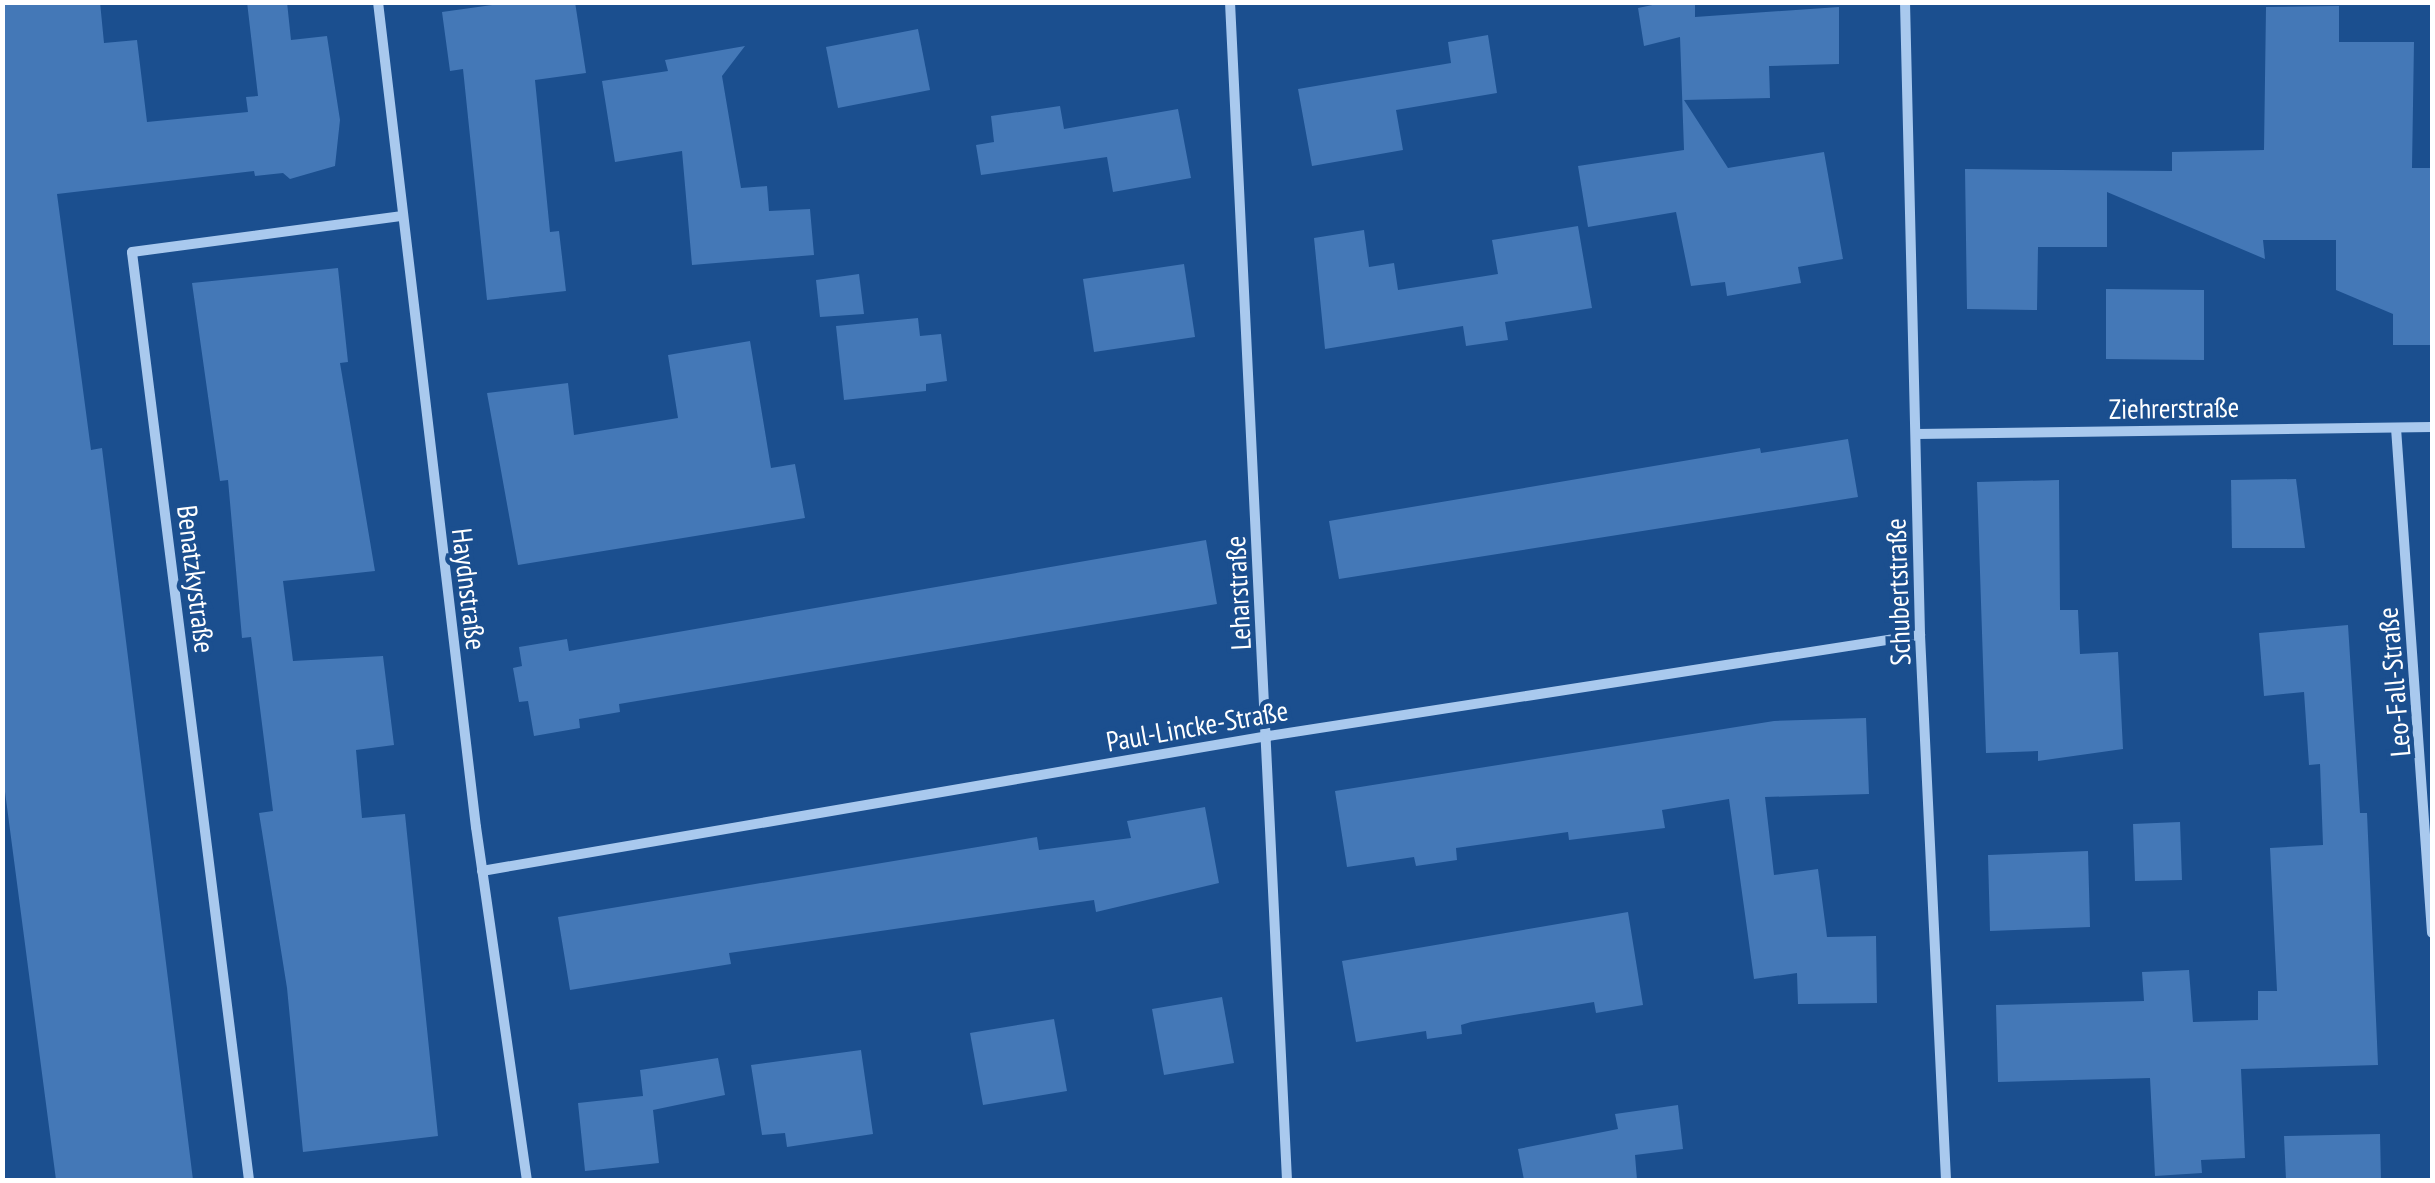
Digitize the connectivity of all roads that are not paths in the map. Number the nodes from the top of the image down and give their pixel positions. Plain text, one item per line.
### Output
1 (378, 2) edge
2 (1230, 2) edge
3 (1905, 2) edge
4 (401, 216) junction
5 (2432, 427) edge
6 (2396, 428) junction
7 (1916, 434) junction
8 (1920, 636) junction
9 (1268, 736) junction
10 (2430, 808) edge
11 (482, 871) junction
12 (2432, 932) edge
13 (248, 1180) edge
14 (526, 1180) edge
15 (1287, 1180) edge
16 (1946, 1180) edge

1 - 4 street, Haydnstraße
2 - 9 street, Leharstraße
3 - 7 street, Schubertstraße
4 - 11 street, Haydnstraße
4 - 13 street, Benatzkystraße
5 - 6 street, Ziehrerstraße
6 - 7 street, Ziehrerstraße
6 - 10 street, Leo-Fall-Straße
7 - 8 street, Schubertstraße
8 - 9 street, Paul-Lincke-Straße
8 - 16 street, Schubertstraße
9 - 11 street, Paul-Lincke-Straße
9 - 15 street, Leharstraße
10 - 12 street, Leo-Fall-Straße
11 - 14 street, Haydnstraße

